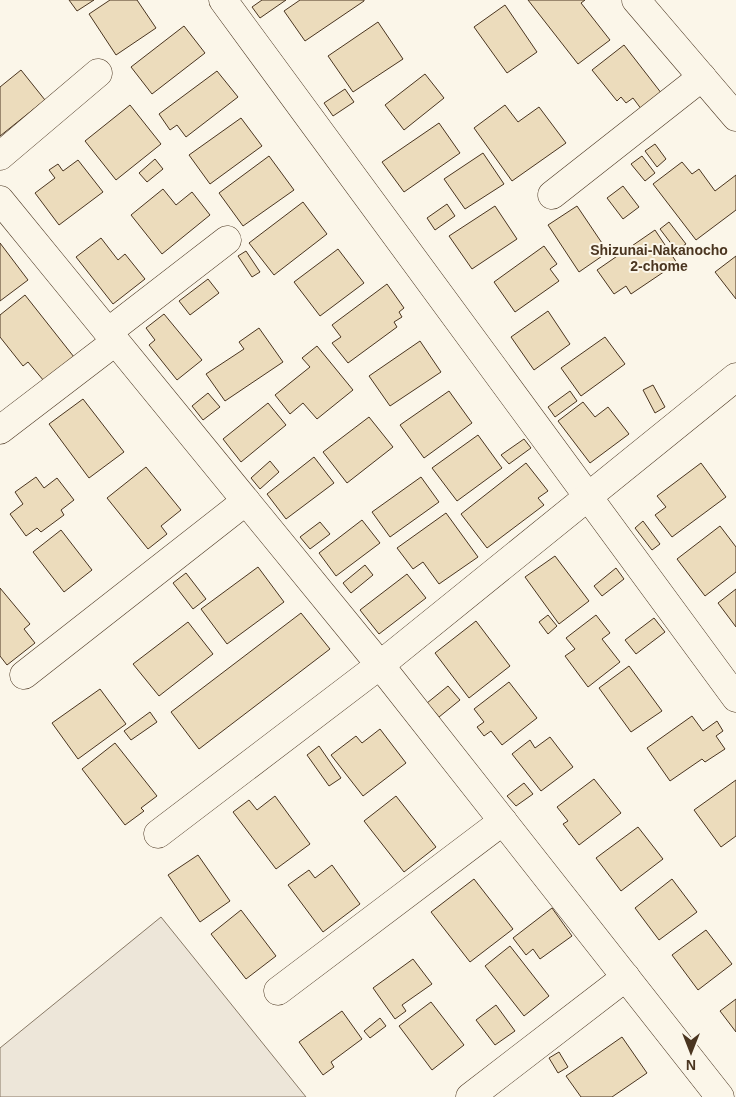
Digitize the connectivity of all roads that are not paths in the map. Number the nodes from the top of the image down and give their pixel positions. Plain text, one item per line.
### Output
1 (223, 0) edge
2 (636, 0) edge
3 (98, 73) dead end
4 (702, 77) junction
5 (736, 117) edge
6 (0, 156) edge
7 (552, 194) dead end
8 (0, 200) edge
9 (227, 240) dead end
10 (111, 337) junction
11 (736, 377) edge
12 (0, 430) edge
13 (588, 497) junction
14 (246, 501) junction
15 (380, 665) junction
16 (24, 675) dead end
17 (736, 698) edge
18 (503, 821) junction
19 (158, 834) dead end
20 (626, 977) junction
21 (278, 991) dead end
22 (470, 1097) edge
23 (720, 1097) edge

1 - 13 street
2 - 4 street
3 - 6 street
4 - 5 street
4 - 7 street
8 - 10 street
9 - 10 street
10 - 12 street
10 - 14 street
11 - 13 street
13 - 15 street
13 - 17 street
14 - 15 street
14 - 16 street
15 - 18 street
15 - 19 street
18 - 20 street
18 - 21 street
20 - 22 street
20 - 23 street

